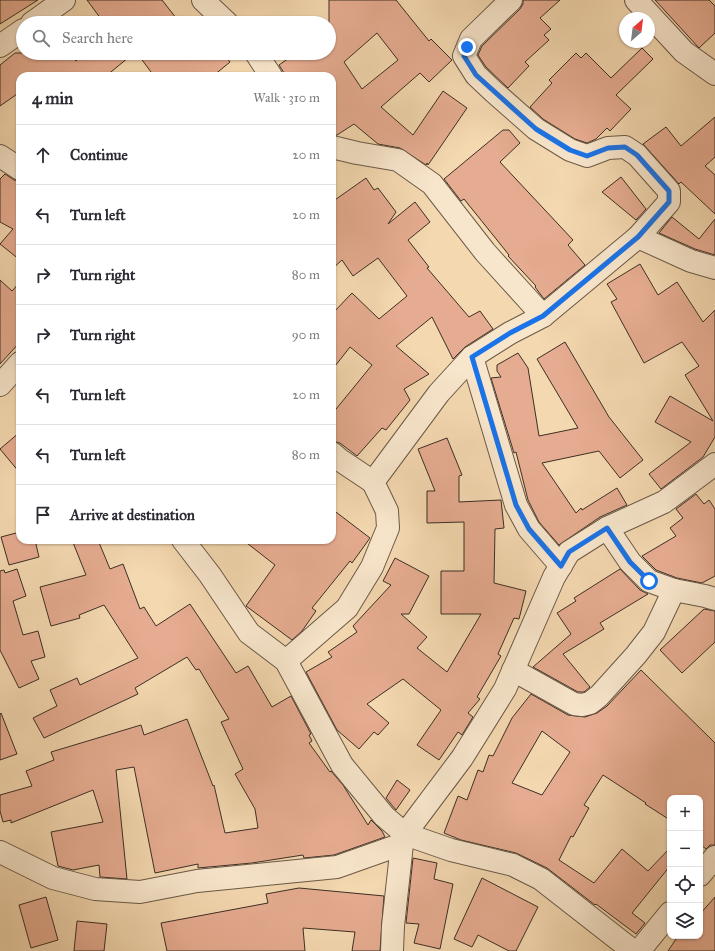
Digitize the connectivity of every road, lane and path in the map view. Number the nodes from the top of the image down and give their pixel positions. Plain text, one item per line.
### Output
1 (64, 0) edge
2 (203, 0) edge
3 (511, 0) edge
4 (636, 0) edge
5 (42, 16) edge
6 (220, 16) edge
7 (16, 35) edge
8 (0, 46) edge
9 (261, 60) edge
10 (268, 72) edge
11 (715, 74) edge
12 (336, 148) edge
13 (0, 156) edge
14 (16, 166) edge
15 (638, 237) junction
16 (715, 268) edge
17 (543, 316) junction
18 (472, 357) junction
19 (16, 367) edge
20 (0, 385) edge
21 (336, 456) edge
22 (715, 464) edge
23 (373, 482) junction
24 (607, 528) junction
25 (186, 544) edge
26 (561, 566) junction
27 (674, 590) junction
28 (715, 599) edge
29 (286, 661) junction
30 (513, 670) junction
31 (404, 839) junction
32 (0, 852) edge
33 (667, 916) edge
34 (392, 951) edge
35 (633, 951) edge
36 (639, 951) edge

1 - 5 street
2 - 6 street
3 - 15 street
4 - 11 street
7 - 8 street
9 - 10 street
12 - 17 street
13 - 14 street
15 - 16 street
15 - 17 street
17 - 18 street
18 - 23 street
18 - 26 street
19 - 20 street
21 - 23 street
22 - 24 street
23 - 29 street
24 - 26 street
24 - 27 street
25 - 29 street
26 - 30 street
27 - 28 street
27 - 30 street
29 - 31 street
30 - 31 street
31 - 32 street
31 - 34 street
31 - 35 street
33 - 36 street

